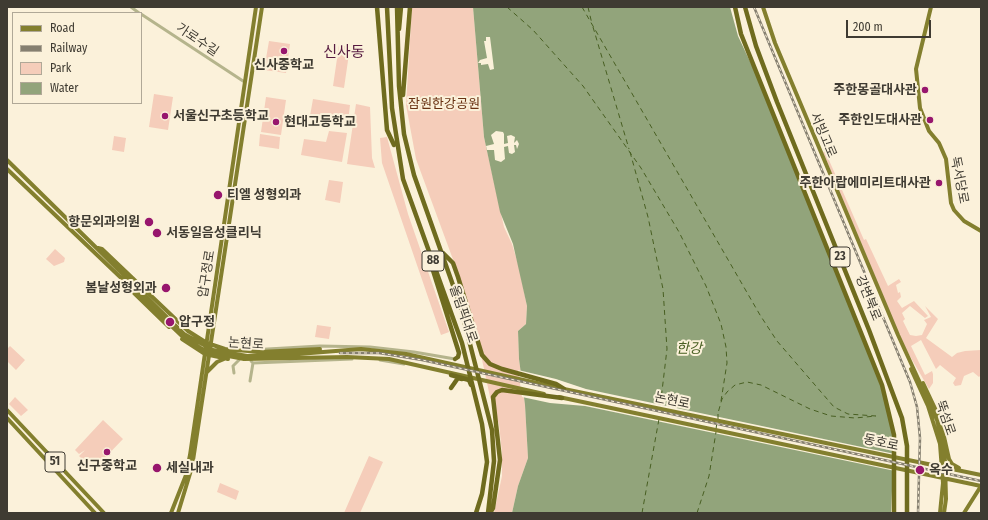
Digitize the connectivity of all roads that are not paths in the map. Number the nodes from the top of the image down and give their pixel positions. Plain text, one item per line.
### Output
1 (256, 7) edge
2 (262, 7) edge
3 (377, 7) edge
4 (387, 7) edge
5 (396, 7) edge
6 (401, 7) edge
7 (410, 7) edge
8 (734, 7) edge
9 (745, 7) edge
10 (761, 7) edge
11 (931, 7) edge
12 (142, 15) edge
13 (254, 26) junction
14 (259, 26) junction
15 (398, 33) junction
16 (244, 82) junction
17 (251, 86) junction
18 (402, 107) junction
19 (398, 153) junction
20 (7, 160) edge
21 (7, 169) edge
22 (981, 231) edge
23 (428, 244) junction
24 (98, 251) junction
25 (442, 251) junction
26 (181, 325) junction
27 (188, 331) junction
28 (175, 333) junction
29 (897, 335) junction
30 (181, 338) junction
31 (209, 344) junction
32 (242, 350) junction
33 (340, 350) junction
34 (207, 355) junction
35 (325, 357) junction
36 (224, 359) junction
37 (455, 359) joint
38 (239, 360) junction
39 (252, 362) junction
40 (915, 371) junction
41 (207, 372) junction
42 (234, 372) dead end
43 (451, 375) joint
44 (469, 380) junction
45 (250, 381) dead end
46 (451, 388) dead end
47 (564, 389) junction
48 (562, 398) junction
49 (479, 405) junction
50 (7, 410) edge
51 (7, 418) edge
52 (776, 432) joint
53 (778, 444) joint
54 (981, 473) edge
55 (981, 486) edge
56 (95, 513) edge
57 (104, 513) edge
58 (171, 513) edge
59 (178, 513) edge
60 (476, 513) edge
61 (489, 513) edge
62 (894, 513) edge
63 (907, 513) edge
64 (940, 513) edge
65 (944, 513) edge
66 (964, 513) edge

1 - 13 main road, 압구정로
2 - 14 main road, 압구정로
3 - 19 highway
4 - 19 highway, 올림픽대로 / 88
5 - 15 highway, 올림픽대로 / 88
6 - 15 highway
7 - 18 highway
8 - 62 highway, 강변북로 / 23
9 - 63 highway, 강변북로 / 23
10 - 29 main road, 서빙고로
11 - 22 main road, 독서당로
12 - 16 street, 가로수길
13 - 14 main road
13 - 16 main road, 압구정로
14 - 17 main road, 압구정로
15 - 18 highway, 올림픽대로 / 88
16 - 17 main road
16 - 31 main road, 압구정로
17 - 31 main road, 압구정로
18 - 25 highway, 올림픽대로 / 88
19 - 23 highway, 올림픽대로 / 88
20 - 24 main road, 논현로
21 - 24 main road, 논현로
23 - 37 highway
23 - 49 highway, 올림픽대로 / 88
24 - 26 main road, 논현로
24 - 28 main road, 논현로
24 - 33 main road, 논현로
24 - 35 main road, 논현로
25 - 47 highway
25 - 61 highway, 올림픽대로 / 88
26 - 27 main road, 논현로
26 - 28 main road
27 - 30 main road
27 - 31 main road, 논현로
28 - 30 main road, 논현로
29 - 40 main road, 뚝섬로
29 - 64 main road, 뚝섬로
30 - 34 main road, 논현로
31 - 32 main road, 논현로
31 - 34 main road, 압구정로
32 - 33 main road, 논현로
32 - 37 street
33 - 47 main road, 논현로
34 - 36 main road, 논현로
34 - 41 main road, 압구정로
34 - 58 main road, 압구정로
35 - 39 main road, 논현로
35 - 48 main road, 논현로
36 - 38 main road, 논현로
36 - 41 main road
38 - 39 main road, 논현로
38 - 42 street
39 - 43 street
39 - 45 street
40 - 54 main road
40 - 65 main road, 뚝섬로
41 - 59 main road, 압구정로
43 - 44 highway
44 - 46 highway
44 - 49 highway
47 - 52 main road, 논현로
48 - 53 main road, 논현로
48 - 61 highway
49 - 60 highway, 올림픽대로 / 88
50 - 57 main road, 51
51 - 56 main road, 51
52 - 54 main road, 동호로
53 - 55 main road, 동호로
55 - 66 main road

